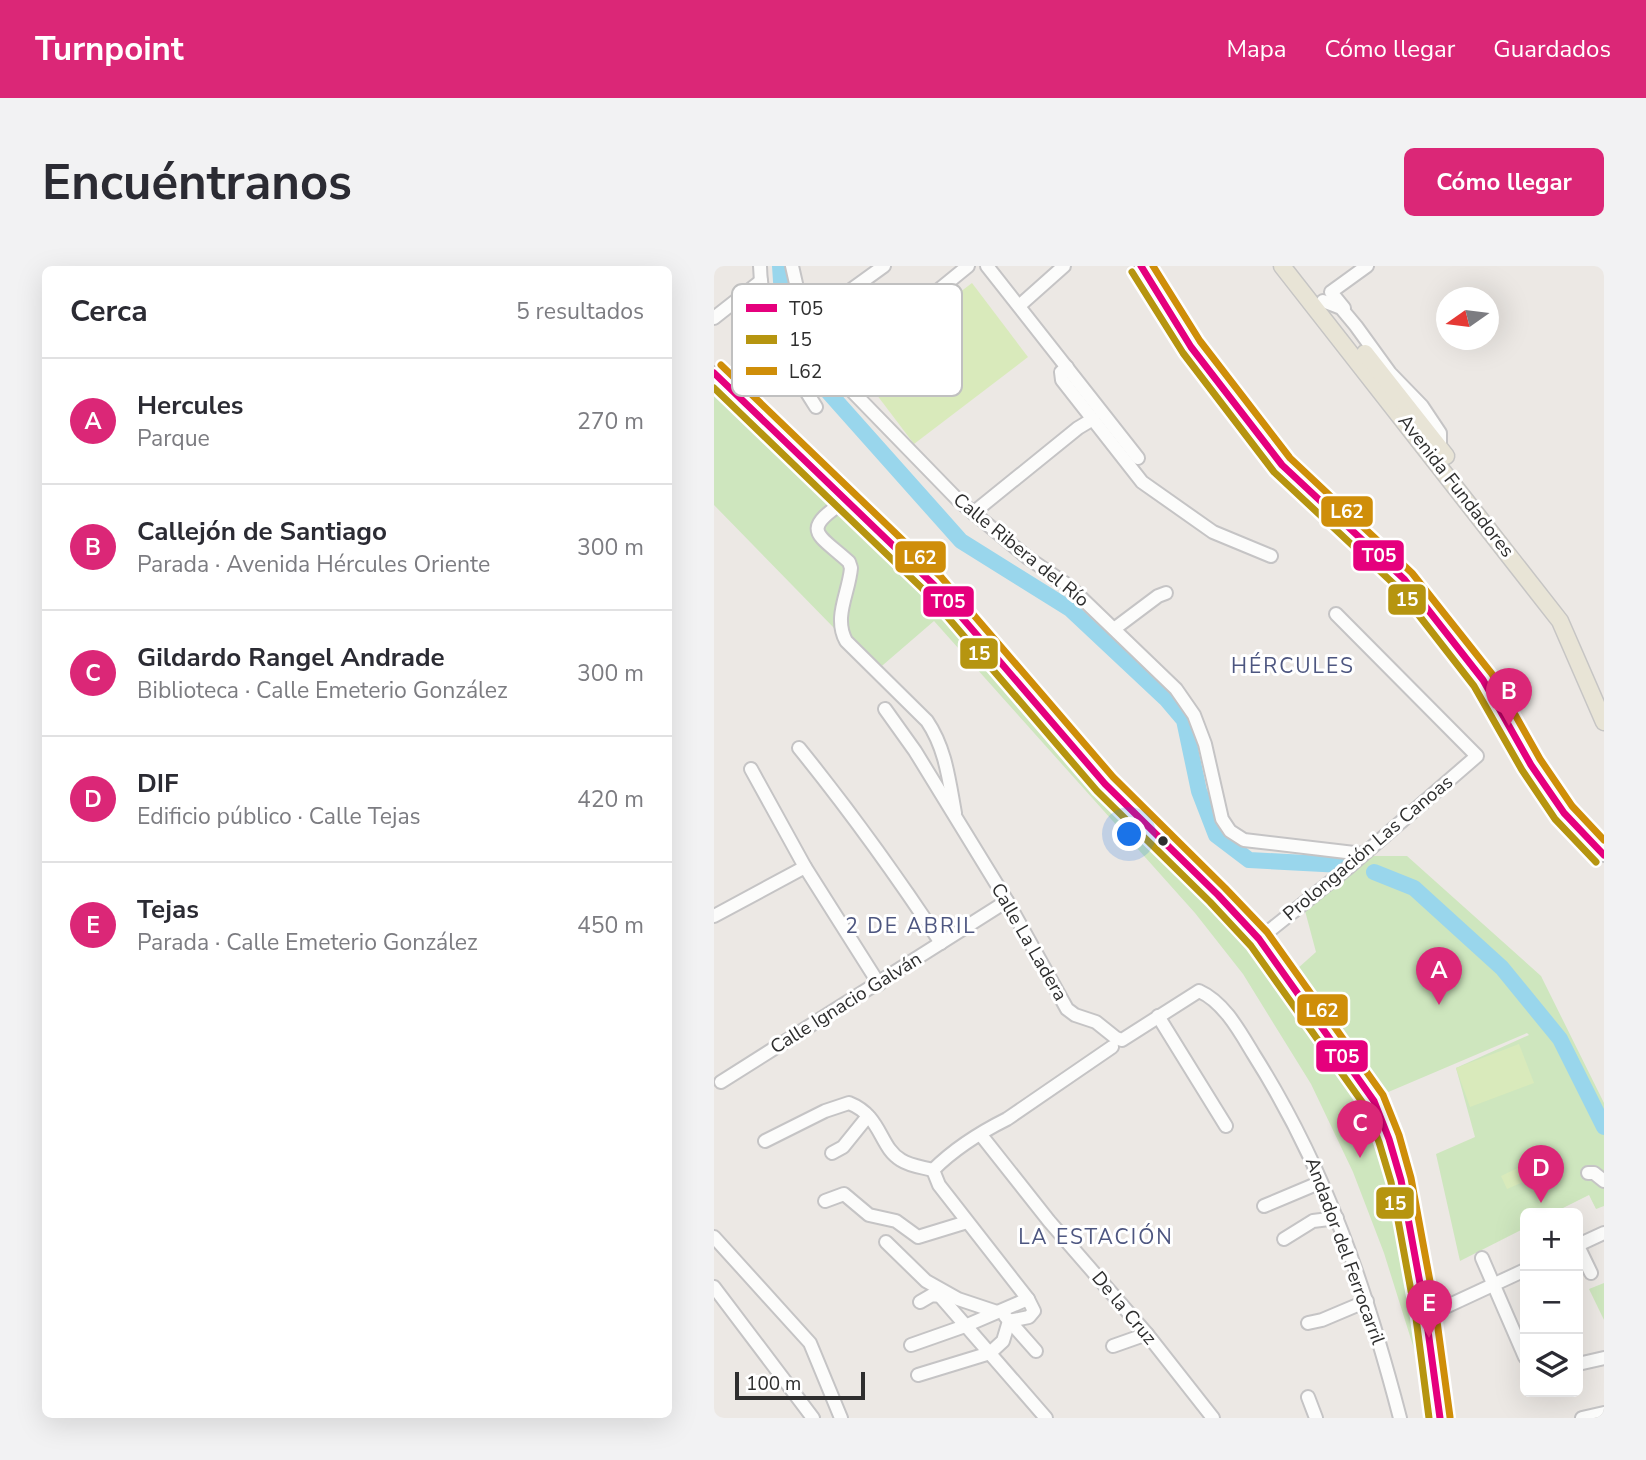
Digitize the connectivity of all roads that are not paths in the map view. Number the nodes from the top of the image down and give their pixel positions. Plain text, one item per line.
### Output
1 (760, 266) edge
2 (792, 266) edge
3 (884, 266) edge
4 (968, 266) edge
5 (987, 266) edge
6 (1064, 266) edge
7 (1141, 266) edge
8 (1282, 266) edge
9 (1295, 266) edge
10 (1367, 266) edge
11 (761, 281) junction
12 (757, 284) edge
13 (762, 284) edge
14 (796, 284) edge
15 (859, 284) edge
16 (946, 284) edge
17 (1323, 301) junction
18 (732, 304) edge
19 (1018, 306) junction
20 (714, 318) edge
21 (1356, 326) junction
22 (1067, 367) junction
23 (714, 373) edge
24 (732, 391) edge
25 (738, 396) edge
26 (809, 396) edge
27 (858, 396) edge
28 (816, 407) dead end
29 (1093, 419) junction
30 (1440, 449) junction
31 (1138, 458) dead end
32 (845, 501) junction
33 (973, 513) junction
34 (1271, 556) dead end
35 (1166, 593) dead end
36 (1336, 614) dead end
37 (1114, 629) junction
38 (1604, 694) edge
39 (885, 709) dead end
40 (1604, 722) edge
41 (799, 748) dead end
42 (751, 769) dead end
43 (956, 820) junction
44 (1363, 854) junction
45 (1604, 855) edge
46 (805, 867) junction
47 (1007, 901) junction
48 (714, 916) edge
49 (1259, 939) junction
50 (941, 943) junction
51 (879, 984) junction
52 (1158, 1016) junction
53 (1117, 1043) junction
54 (721, 1082) dead end
55 (868, 1116) junction
56 (1284, 1122) dead end
57 (1226, 1126) dead end
58 (981, 1135) junction
59 (765, 1141) dead end
60 (832, 1153) dead end
61 (933, 1170) junction
62 (1588, 1173) dead end
63 (1604, 1181) edge
64 (1314, 1185) junction
65 (825, 1201) dead end
66 (1264, 1206) dead end
67 (1335, 1212) junction
68 (967, 1222) junction
69 (1604, 1233) edge
70 (714, 1237) edge
71 (1284, 1239) dead end
72 (1583, 1240) edge
73 (886, 1242) dead end
74 (1583, 1252) edge
75 (1482, 1258) dead end
76 (1523, 1271) edge
77 (1591, 1273) dead end
78 (1493, 1285) junction
79 (714, 1287) edge
80 (1028, 1299) junction
81 (1367, 1301) junction
82 (920, 1302) dead end
83 (1002, 1315) junction
84 (1426, 1316) junction
85 (1308, 1323) dead end
86 (965, 1326) junction
87 (1147, 1334) junction
88 (911, 1345) dead end
89 (1113, 1346) dead end
90 (1520, 1346) edge
91 (1036, 1351) dead end
92 (990, 1353) junction
93 (1604, 1357) edge
94 (1583, 1363) edge
95 (918, 1376) dead end
96 (1604, 1413) edge
97 (813, 1418) edge
98 (841, 1418) edge
99 (1046, 1418) edge
100 (1213, 1418) edge
101 (1400, 1418) edge
102 (1440, 1418) edge
103 (1582, 1418) edge

1 - 11 street
2 - 14 street, Calle Ribera del Río
3 - 15 street
4 - 16 street
5 - 19 street
6 - 19 street
7 - 45 street
8 - 40 main road, Avenida Fundadores
9 - 17 main road, Avenida Fundadores
10 - 21 street
11 - 12 street
11 - 13 street
17 - 21 street
17 - 30 main road, Avenida Fundadores
18 - 20 street
19 - 22 street
21 - 30 street
22 - 29 street
22 - 31 street
23 - 24 street
25 - 32 street
26 - 28 street
27 - 33 street, Calle Ribera del Río
29 - 33 street
29 - 34 street
30 - 38 main road, Avenida Fundadores
32 - 43 street, Calle La Ladera
32 - 49 street
33 - 37 street, Calle Ribera del Río
35 - 37 street
36 - 44 street, Prolongación Las Canoas
37 - 44 street, Calle Ribera del Río
39 - 43 street, Calle La Ladera
41 - 50 street
42 - 46 street
43 - 47 street, Calle La Ladera
44 - 49 street, Prolongación Las Canoas
46 - 48 street
46 - 51 street
47 - 50 street, Calle Ignacio Galván
47 - 53 street, Calle La Ladera
49 - 84 street
50 - 51 street, Calle Ignacio Galván
51 - 54 street, Calle Ignacio Galván
52 - 53 street
52 - 57 street
52 - 67 street, Andador del Ferrocarril
53 - 58 street
55 - 59 street
55 - 60 street
55 - 61 street
56 - 64 street
58 - 61 street
58 - 87 street, De la Cruz
61 - 68 street
62 - 63 street
64 - 66 street
64 - 67 street
65 - 68 street
67 - 71 street
67 - 81 street, Andador del Ferrocarril
68 - 80 street
69 - 72 street
70 - 98 street
73 - 83 street
74 - 77 street
75 - 78 street
76 - 78 street
78 - 84 street
78 - 90 street
79 - 97 street
80 - 83 street
80 - 83 street
81 - 85 street
81 - 101 street, Andador del Ferrocarril
82 - 86 street
83 - 86 street
83 - 91 street
83 - 92 street
84 - 102 street
86 - 88 street
86 - 92 street
87 - 89 street
87 - 100 street, De la Cruz
92 - 95 street
92 - 99 street
93 - 94 street
96 - 103 street

